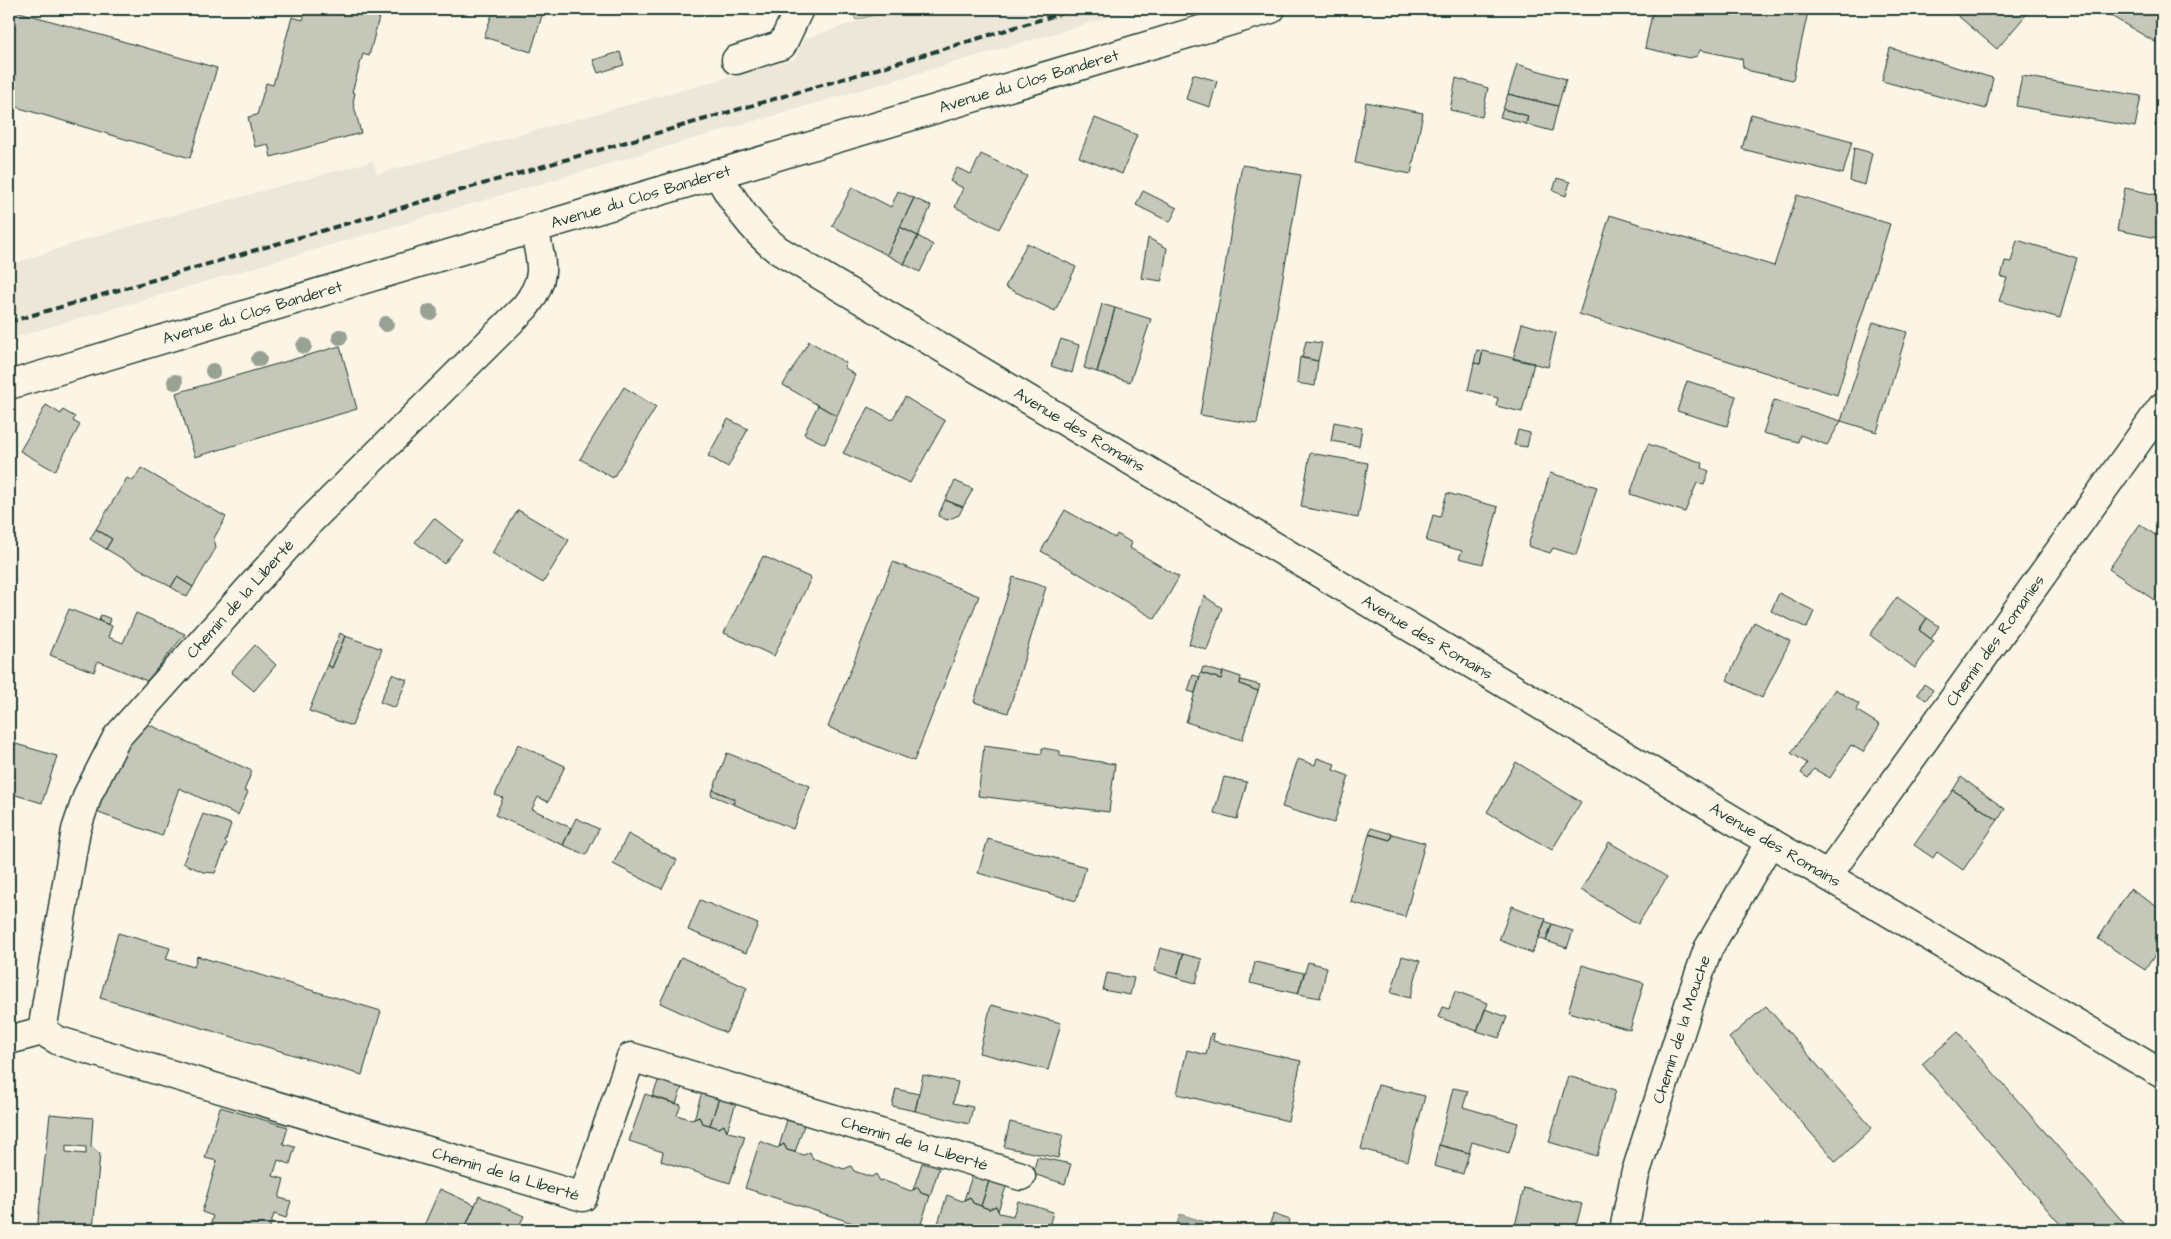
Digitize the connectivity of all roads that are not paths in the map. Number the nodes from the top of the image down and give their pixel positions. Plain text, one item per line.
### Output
1 (799, 9) edge
2 (1271, 9) edge
3 (736, 60) dead end
4 (717, 173) junction
5 (534, 228) junction
6 (9, 384) edge
7 (2162, 408) edge
8 (1770, 842) junction
9 (1828, 875) junction
10 (42, 1032) junction
11 (9, 1040) edge
12 (2162, 1074) edge
13 (1020, 1176) dead end
14 (1624, 1230) edge

1 - 3 street
2 - 4 street, Avenue du Clos Banderet
4 - 5 street, Avenue du Clos Banderet
4 - 8 street, Avenue des Romains
5 - 6 street, Avenue du Clos Banderet
5 - 10 street, Chemin de la Liberté
7 - 9 street, Chemin des Romanies
8 - 9 street, Avenue des Romains
8 - 14 street, Chemin de la Mouche
9 - 12 street, Avenue des Romains
10 - 11 street
10 - 13 street, Chemin de la Liberté

